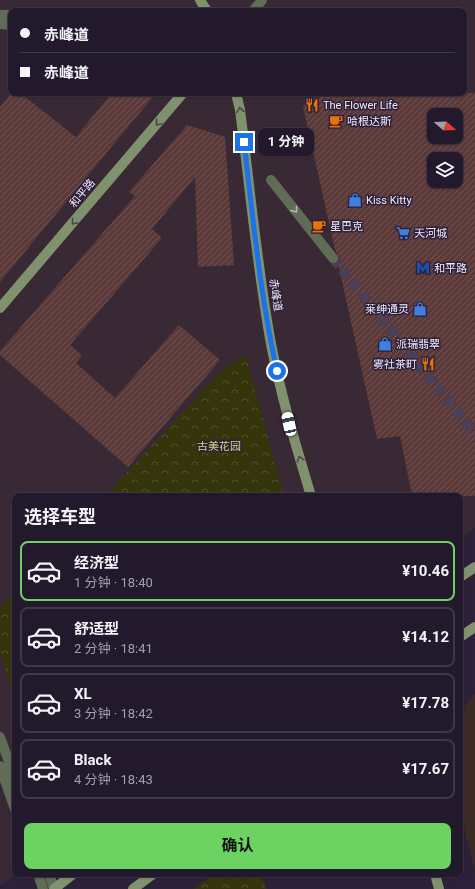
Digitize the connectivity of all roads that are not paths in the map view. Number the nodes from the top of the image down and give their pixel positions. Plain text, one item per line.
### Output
1 (262, 0) edge
2 (255, 8) edge
3 (180, 96) edge
4 (237, 96) edge
5 (271, 180) dead end
6 (333, 258) tunnel mouth
7 (0, 308) edge
8 (310, 493) edge
9 (475, 567) edge
10 (463, 575) edge
11 (475, 627) edge
12 (463, 635) edge
13 (0, 737) edge
14 (0, 766) edge
15 (12, 771) edge
16 (12, 800) edge
17 (39, 877) edge
18 (49, 877) edge
19 (69, 877) edge
20 (149, 877) edge
21 (436, 877) edge
22 (43, 889) edge
23 (54, 889) edge
24 (133, 889) edge
25 (440, 889) edge

1 - 2 street
3 -> 7 main road, 和平路
8 -> 4 main road, 赤峰道
5 -> 6 street
9 - 10 main road
11 - 12 main road
13 - 15 street
14 - 16 street
17 - 22 street
18 - 23 street
19 - 23 main road
20 - 24 main road
21 - 25 main road

